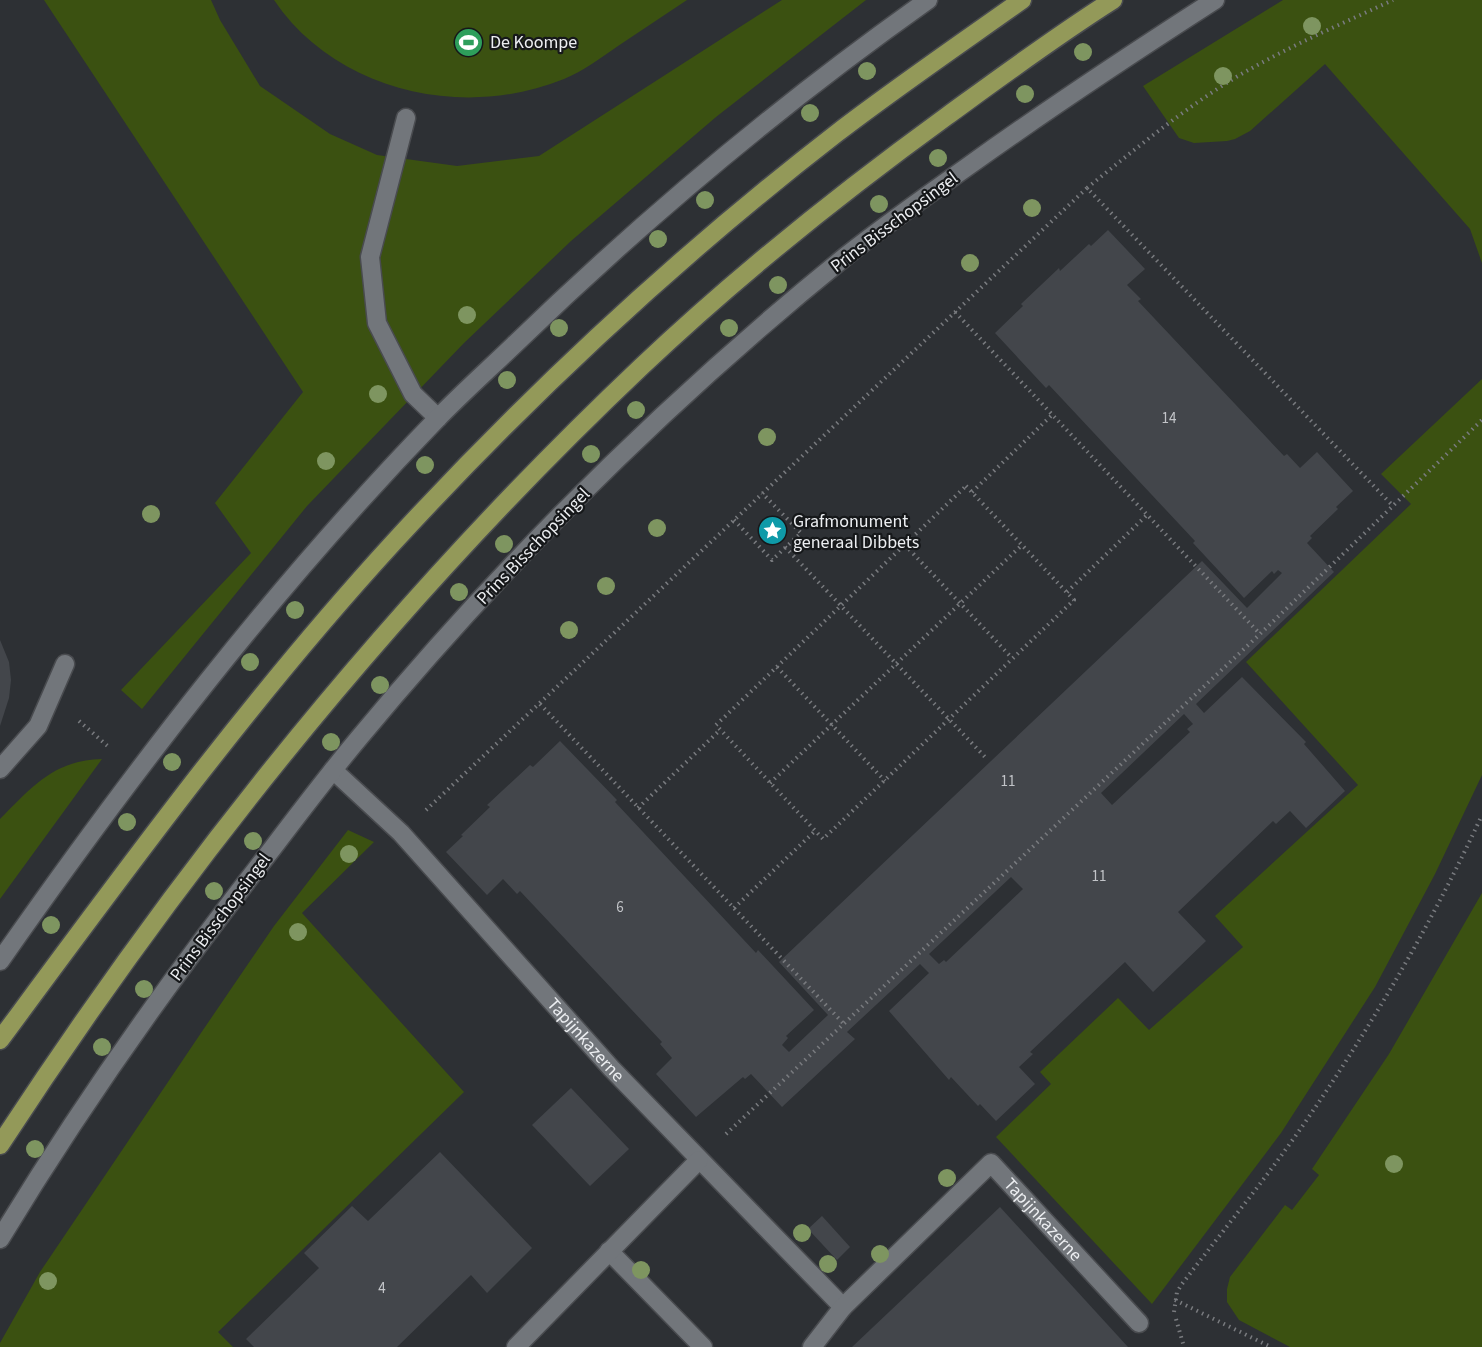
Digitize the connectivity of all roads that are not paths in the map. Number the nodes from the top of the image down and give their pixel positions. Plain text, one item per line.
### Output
1 (928, 0) edge
2 (1022, 0) edge
3 (1113, 0) edge
4 (1215, 0) edge
5 (406, 118) dead end
6 (438, 418) junction
7 (65, 664) dead end
8 (0, 769) edge
9 (333, 771) junction
10 (0, 961) edge
11 (0, 1040) edge
12 (0, 1145) edge
13 (699, 1160) junction
14 (0, 1239) edge
15 (609, 1251) junction
16 (843, 1307) junction
17 (1139, 1323) dead end
18 (516, 1347) edge
19 (703, 1347) edge
20 (812, 1347) edge

1 - 6 street
2 - 11 main road
3 - 12 main road
4 - 9 street, Prins Bisschopsingel
5 - 6 street
6 - 10 street
7 - 8 street
9 - 13 street, Tapijnkazerne
9 - 14 street, Prins Bisschopsingel
13 - 15 street
13 - 16 street, Tapijnkazerne
15 - 18 street
15 - 19 street
16 - 17 street, Tapijnkazerne
16 - 20 street, Tapijnkazerne

